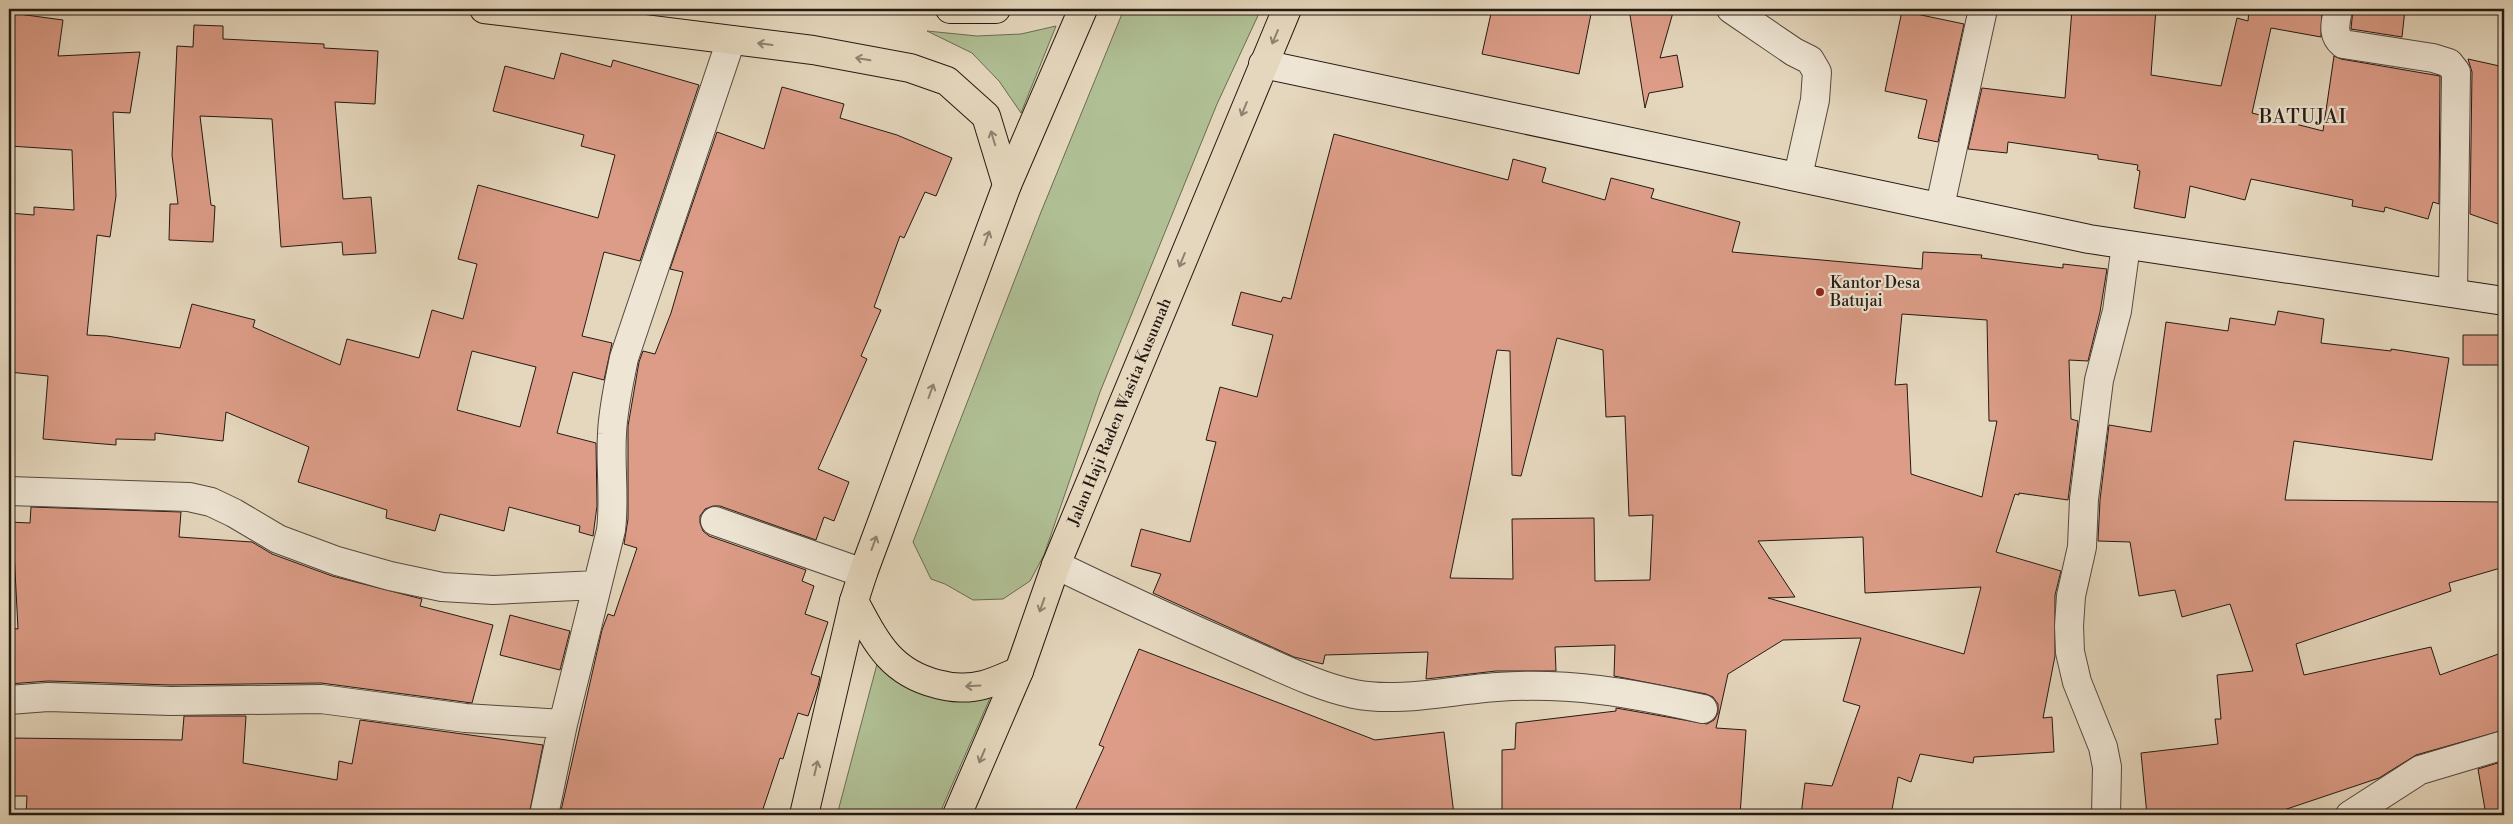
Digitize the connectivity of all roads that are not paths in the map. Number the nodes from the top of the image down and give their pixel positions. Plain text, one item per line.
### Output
1 (484, 9) edge
2 (950, 9) edge
3 (996, 9) edge
4 (1083, 9) edge
5 (1287, 9) edge
6 (1731, 9) edge
7 (1983, 9) edge
8 (2338, 9) edge
9 (732, 40) junction
10 (1263, 64) junction
11 (1798, 176) junction
12 (1007, 185) junction
13 (1940, 206) junction
14 (2126, 244) junction
15 (2453, 293) junction
16 (2504, 301) edge
17 (9, 490) edge
18 (715, 521) dead end
19 (1056, 565) junction
20 (863, 573) junction
21 (597, 585) junction
22 (854, 601) junction
23 (1018, 671) junction
24 (9, 700) edge
25 (1703, 709) dead end
26 (563, 724) junction
27 (2504, 745) edge
28 (544, 815) edge
29 (804, 815) edge
30 (957, 815) edge
31 (2106, 815) edge
32 (2350, 815) edge

1 - 9 highway
2 - 3 highway
4 - 12 highway
5 -> 10 highway, Jalan Haji Raden Wasita Kusumah
6 - 11 street
7 - 13 street
8 - 15 street
12 -> 9 highway
9 - 21 street
10 - 11 street
10 -> 19 highway, Jalan Haji Raden Wasita Kusumah
11 - 13 street
20 -> 12 highway
13 - 14 street
14 - 15 street
14 - 31 street
15 - 16 street
17 - 21 street
18 - 20 street
19 -> 23 highway, Jalan Haji Raden Wasita Kusumah
19 - 25 street
20 - 22 highway
21 - 26 street
23 -> 22 highway
29 -> 22 highway
23 -> 30 highway, Jalan Haji Raden Wasita Kusumah
24 - 26 street
26 - 28 street
27 - 32 street

